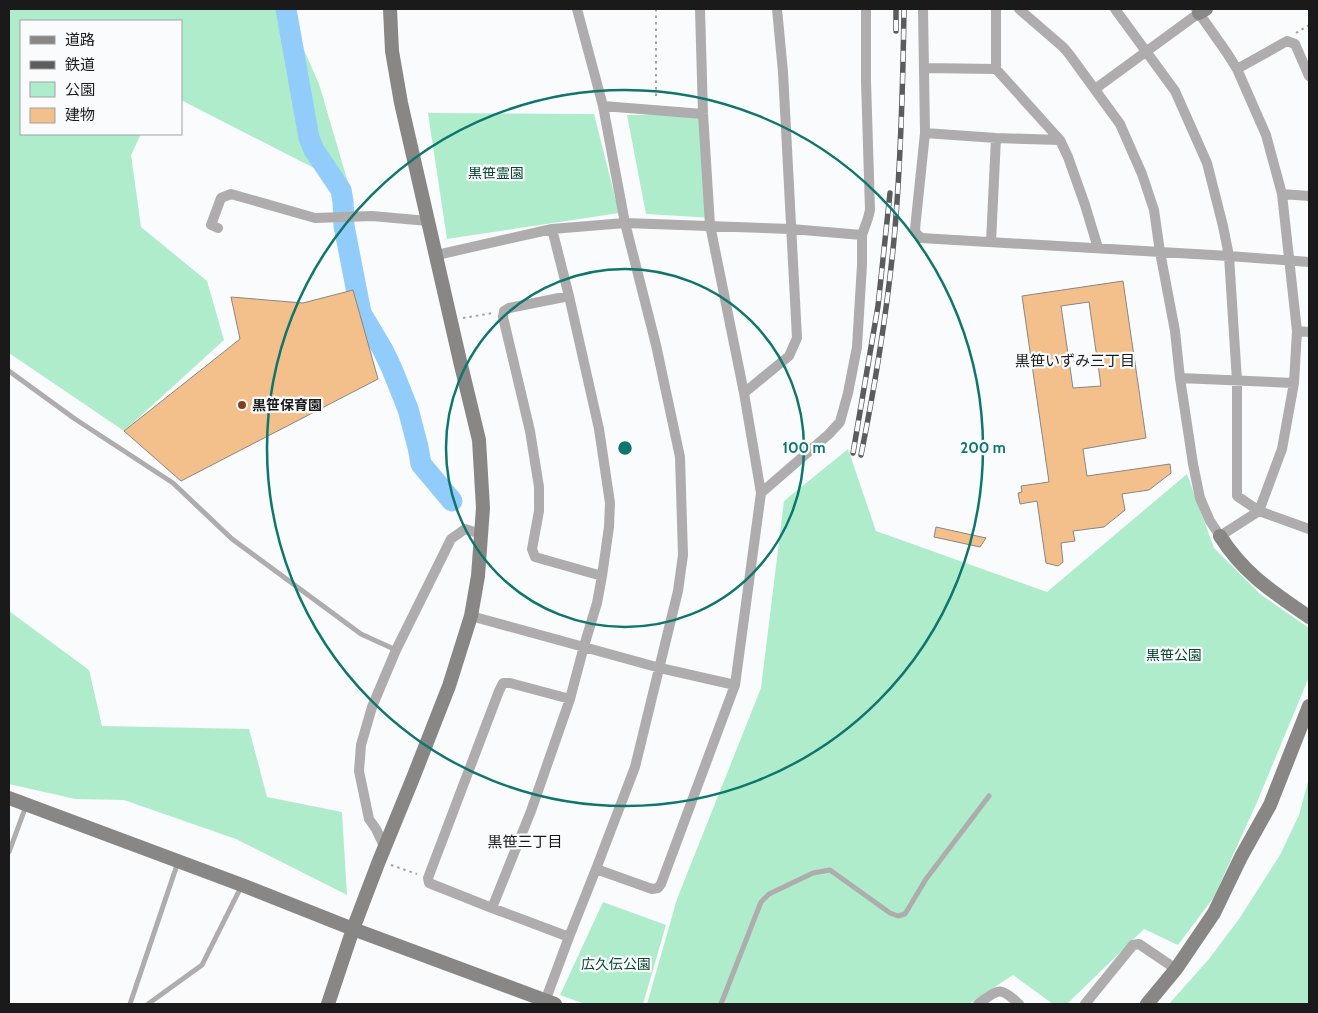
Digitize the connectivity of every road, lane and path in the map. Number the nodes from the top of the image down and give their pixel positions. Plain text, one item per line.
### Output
1 (390, 9) edge
2 (577, 9) edge
3 (656, 9) edge
4 (700, 9) edge
5 (778, 9) edge
6 (866, 9) edge
7 (923, 9) edge
8 (996, 9) edge
9 (1019, 9) edge
10 (1116, 9) edge
11 (1200, 10) edge
12 (1146, 52) junction
13 (924, 68) junction
14 (996, 69) junction
15 (1237, 69) junction
16 (1309, 76) edge
17 (1095, 89) junction
18 (603, 106) junction
19 (656, 110) junction
20 (703, 114) junction
21 (925, 134) junction
22 (996, 138) junction
23 (1060, 140) junction
24 (1282, 194) junction
25 (1309, 196) edge
26 (428, 221) junction
27 (625, 223) junction
28 (710, 225) junction
29 (218, 228) dead end
30 (552, 229) junction
31 (791, 229) junction
32 (862, 235) junction
33 (991, 242) junction
34 (1098, 248) junction
35 (1160, 252) junction
36 (437, 255) junction
37 (1230, 256) junction
38 (1289, 260) junction
39 (1309, 262) edge
40 (569, 296) junction
41 (504, 311) junction
42 (451, 320) junction
43 (1297, 332) junction
44 (1309, 332) edge
45 (9, 371) edge
46 (1180, 378) junction
47 (1237, 381) junction
48 (1294, 383) junction
49 (744, 393) junction
50 (761, 494) junction
51 (1258, 511) junction
52 (1309, 529) edge
53 (481, 534) junction
54 (1220, 536) junction
55 (602, 576) junction
56 (471, 616) junction
57 (1309, 617) edge
58 (584, 646) junction
59 (396, 650) junction
60 (660, 668) junction
61 (735, 685) junction
62 (570, 699) junction
63 (1309, 706) edge
64 (989, 796) dead end
65 (9, 798) edge
66 (26, 805) junction
67 (9, 852) edge
68 (382, 854) junction
69 (178, 861) junction
70 (596, 869) junction
71 (428, 878) junction
72 (242, 885) junction
73 (492, 908) junction
74 (353, 928) junction
75 (569, 937) junction
76 (1176, 969) junction
77 (549, 1003) edge
78 (130, 1004) edge
79 (148, 1004) edge
80 (328, 1004) edge
81 (720, 1004) edge
82 (978, 1004) edge
83 (1019, 1004) edge
84 (1085, 1004) edge
85 (1147, 1004) edge

1 - 26 street
2 - 18 street
3 - 19 path
4 - 20 street
5 - 31 street
6 - 32 street
7 - 13 street
8 - 14 street
9 - 17 street
10 - 12 street
11 - 12 street
11 - 15 street
12 - 17 street
12 - 37 street
13 - 14 street
13 - 21 street
14 - 23 street
15 - 16 street
15 - 24 street
17 - 35 street
18 - 19 street
18 - 27 street
19 - 20 street
20 - 28 street
21 - 22 street
21 - 33 street
22 - 23 street
22 - 33 street
23 - 34 street
24 - 25 street
24 - 38 street
26 - 29 street
26 - 36 street
27 - 28 street
27 - 30 street
27 - 60 street
28 - 31 street
28 - 49 street
30 - 36 street
30 - 40 street
31 - 32 street
31 - 49 street
32 - 50 street
33 - 34 street
34 - 35 street
35 - 37 street
35 - 46 street
36 - 42 street
37 - 38 street
37 - 47 street
38 - 39 street
38 - 43 street
40 - 41 street
40 - 55 street
41 - 42 path
41 - 55 street
42 - 53 street
43 - 44 street
43 - 48 street
45 - 59 lane
46 - 47 street
46 - 54 street
47 - 48 street
47 - 51 street
48 - 51 street
49 - 50 street
50 - 61 street
51 - 52 street
51 - 54 street
53 - 56 street
53 - 59 street
54 - 57 street
55 - 58 street
56 - 58 street
56 - 68 street
58 - 60 street
58 - 62 street
59 - 68 street
60 - 61 street
60 - 70 street
61 - 70 street
62 - 71 street
62 - 73 street
63 - 76 street
64 - 81 lane
65 - 66 street
66 - 67 lane
66 - 69 street
68 - 71 path
68 - 74 street
69 - 72 street
69 - 78 lane
70 - 75 street
71 - 73 street
72 - 74 street
72 - 79 lane
73 - 75 street
74 - 77 street
74 - 80 street
75 - 77 street
76 - 84 street
76 - 85 street
82 - 83 street

